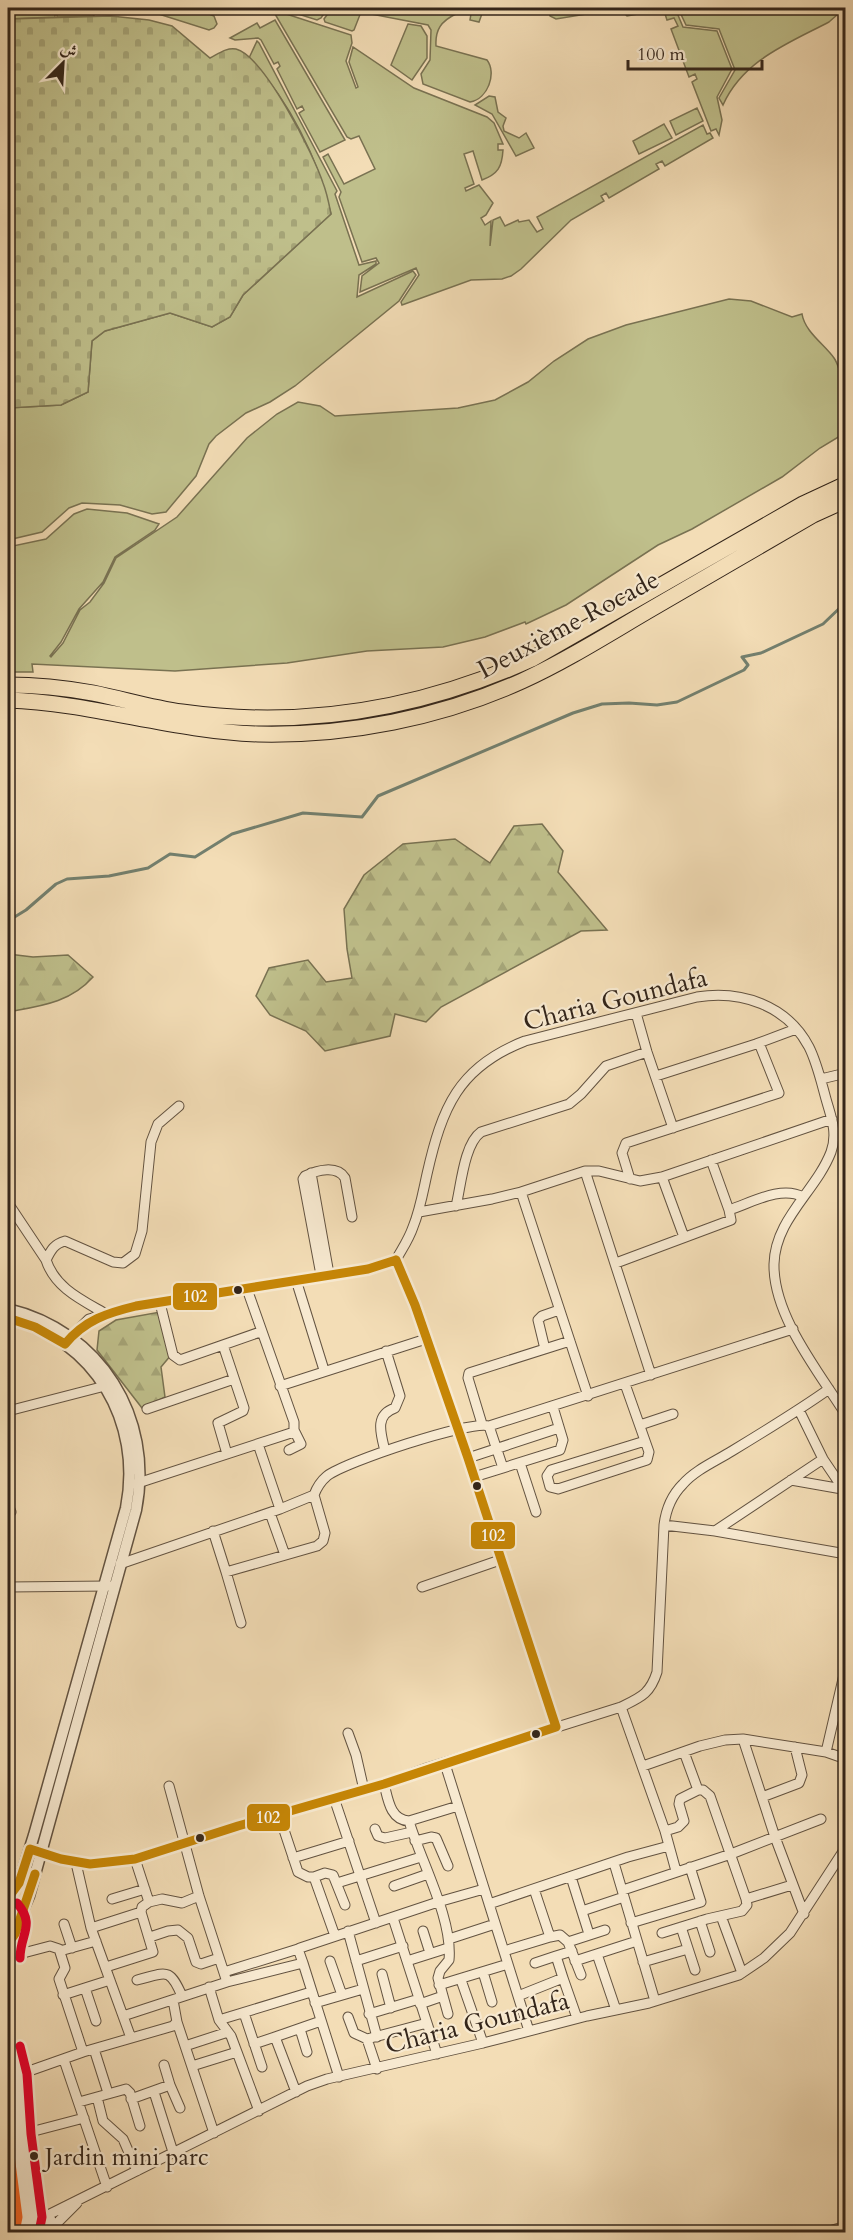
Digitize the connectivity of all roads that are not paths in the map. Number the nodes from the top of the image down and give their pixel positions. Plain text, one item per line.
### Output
1 (846, 484) edge
2 (846, 500) edge
3 (8, 684) edge
4 (8, 700) edge
5 (636, 1013) junction
6 (796, 1029) junction
7 (759, 1043) junction
8 (647, 1052) junction
9 (846, 1073) edge
10 (656, 1076) junction
11 (821, 1079) junction
12 (178, 1106) dead end
13 (832, 1119) junction
14 (673, 1128) junction
15 (711, 1160) junction
16 (585, 1171) junction
17 (662, 1177) junction
18 (630, 1179) junction
19 (521, 1192) junction
20 (803, 1197) junction
21 (8, 1203) edge
22 (456, 1206) junction
23 (729, 1210) junction
24 (419, 1212) junction
25 (352, 1217) dead end
26 (684, 1237) junction
27 (46, 1260) junction
28 (396, 1260) junction
29 (616, 1263) junction
30 (325, 1275) junction
31 (296, 1280) junction
32 (247, 1289) junction
33 (160, 1303) junction
34 (8, 1309) edge
35 (560, 1310) junction
36 (106, 1314) junction
37 (8, 1318) edge
38 (793, 1329) junction
39 (261, 1332) junction
40 (426, 1339) junction
41 (68, 1340) junction
42 (570, 1341) junction
43 (223, 1345) junction
44 (545, 1349) junction
45 (386, 1351) junction
46 (324, 1370) junction
47 (651, 1375) junction
48 (234, 1379) junction
49 (625, 1383) junction
50 (105, 1386) junction
51 (280, 1386) junction
52 (829, 1389) junction
53 (588, 1396) junction
54 (553, 1407) junction
55 (147, 1409) dead end
56 (799, 1410) junction
57 (8, 1411) edge
58 (673, 1414) dead end
59 (846, 1415) edge
60 (486, 1425) junction
61 (640, 1425) junction
62 (559, 1428) junction
63 (294, 1430) junction
64 (457, 1430) junction
65 (645, 1441) junction
66 (258, 1444) junction
67 (496, 1449) junction
68 (289, 1450) dead end
69 (385, 1451) junction
70 (226, 1454) junction
71 (468, 1458) junction
72 (823, 1459) junction
73 (520, 1463) junction
74 (503, 1468) junction
75 (474, 1477) junction
76 (791, 1480) junction
77 (135, 1484) junction
78 (844, 1491) edge
79 (314, 1495) junction
80 (280, 1509) junction
81 (270, 1512) junction
82 (536, 1512) dead end
83 (664, 1525) junction
84 (714, 1531) junction
85 (213, 1532) junction
86 (846, 1554) edge
87 (285, 1555) junction
88 (500, 1560) junction
89 (120, 1564) junction
90 (226, 1572) junction
91 (109, 1586) junction
92 (8, 1587) edge
93 (422, 1587) dead end
94 (242, 1623) dead end
95 (846, 1665) edge
96 (621, 1707) junction
97 (556, 1727) junction
98 (348, 1733) dead end
99 (743, 1740) junction
100 (795, 1747) junction
101 (684, 1752) junction
102 (826, 1752) junction
103 (846, 1759) edge
104 (445, 1764) junction
105 (643, 1766) junction
106 (384, 1784) junction
107 (169, 1786) dead end
108 (364, 1790) junction
109 (698, 1790) junction
110 (762, 1797) junction
111 (334, 1798) junction
112 (458, 1806) junction
113 (279, 1815) junction
114 (821, 1819) dead end
115 (409, 1821) junction
116 (375, 1829) dead end
117 (665, 1831) junction
118 (414, 1837) junction
119 (775, 1837) junction
120 (349, 1840) junction
121 (186, 1843) junction
122 (669, 1846) junction
123 (846, 1847) edge
124 (35, 1851) junction
125 (730, 1854) junction
126 (421, 1857) junction
127 (294, 1858) junction
128 (135, 1859) junction
129 (76, 1863) junction
130 (614, 1863) junction
131 (448, 1866) dead end
132 (690, 1867) junction
133 (676, 1871) junction
134 (428, 1874) junction
135 (361, 1875) junction
136 (314, 1877) junction
137 (571, 1877) junction
138 (337, 1882) junction
139 (792, 1885) junction
140 (394, 1886) dead end
141 (145, 1889) junction
142 (484, 1889) junction
143 (534, 1889) junction
144 (624, 1893) junction
145 (200, 1896) junction
146 (8, 1898) edge
147 (112, 1899) dead end
148 (746, 1899) junction
149 (149, 1902) junction
150 (438, 1902) junction
151 (701, 1902) junction
152 (489, 1904) junction
153 (345, 1905) dead end
154 (8, 1911) edge
155 (582, 1911) junction
156 (141, 1912) junction
157 (804, 1914) junction
158 (722, 1916) junction
159 (393, 1918) junction
160 (704, 1920) junction
161 (376, 1923) junction
162 (632, 1923) junction
163 (64, 1924) dead end
164 (495, 1924) junction
165 (16, 1926) junction
166 (681, 1927) junction
167 (91, 1928) junction
168 (605, 1930) dead end
169 (348, 1931) junction
170 (423, 1931) dead end
171 (589, 1934) junction
172 (662, 1934) dead end
173 (335, 1936) junction
174 (550, 1936) junction
175 (150, 1937) junction
176 (96, 1941) junction
177 (637, 1941) junction
178 (9, 1942) edge
179 (448, 1943) junction
180 (403, 1946) junction
181 (570, 1946) junction
182 (72, 1947) junction
183 (298, 1949) junction
184 (688, 1949) junction
185 (60, 1951) junction
186 (504, 1951) junction
187 (710, 1952) dead end
188 (430, 1953) junction
189 (597, 1954) junction
190 (556, 1956) junction
191 (8, 1958) edge
192 (219, 1958) junction
193 (407, 1960) junction
194 (330, 1961) dead end
195 (356, 1961) junction
196 (575, 1961) junction
197 (643, 1962) junction
198 (303, 1963) junction
199 (535, 1963) dead end
200 (508, 1964) junction
201 (106, 1967) junction
202 (695, 1970) dead end
203 (483, 1972) junction
204 (742, 1973) junction
205 (382, 1974) dead end
206 (581, 1975) dead end
207 (226, 1977) junction
208 (563, 1978) junction
209 (111, 1980) junction
210 (137, 1980) dead end
211 (461, 1980) junction
212 (439, 1985) junction
213 (209, 1987) junction
214 (85, 1988) junction
215 (363, 1989) junction
216 (311, 1992) junction
217 (63, 1995) junction
218 (342, 1995) junction
219 (443, 1996) junction
220 (518, 1996) junction
221 (177, 1998) junction
222 (655, 2001) junction
223 (420, 2002) junction
224 (492, 2002) dead end
225 (315, 2003) junction
226 (391, 2008) junction
227 (616, 2010) junction
228 (244, 2013) junction
229 (369, 2014) junction
230 (448, 2014) dead end
231 (123, 2016) junction
232 (348, 2017) dead end
233 (577, 2018) junction
234 (219, 2020) junction
235 (96, 2021) dead end
236 (321, 2021) junction
237 (177, 2022) junction
238 (427, 2023) junction
239 (300, 2029) junction
240 (529, 2031) junction
241 (228, 2032) junction
242 (275, 2037) junction
243 (131, 2038) junction
244 (372, 2038) junction
245 (483, 2043) junction
246 (254, 2044) junction
247 (185, 2046) junction
248 (8, 2049) edge
249 (94, 2049) junction
250 (83, 2052) junction
251 (237, 2052) junction
252 (307, 2052) dead end
253 (437, 2054) junction
254 (64, 2060) junction
255 (164, 2065) dead end
256 (192, 2066) junction
257 (262, 2067) dead end
258 (377, 2069) junction
259 (15, 2076) junction
260 (339, 2077) junction
261 (170, 2085) junction
262 (154, 2092) junction
263 (296, 2092) junction
264 (108, 2093) junction
265 (97, 2097) junction
266 (131, 2099) junction
267 (79, 2102) junction
268 (180, 2108) dead end
269 (259, 2110) junction
270 (8, 2113) edge
271 (84, 2118) junction
272 (140, 2126) dead end
273 (214, 2133) junction
274 (19, 2135) junction
275 (173, 2152) junction
276 (137, 2171) junction
277 (107, 2187) junction
278 (80, 2199) junction
279 (31, 2224) edge
280 (846, 2226) edge
281 (52, 2230) edge
282 (826, 2232) edge

1 - 3 highway, Deuxième Rocade
2 - 4 highway, Deuxième Rocade
5 - 6 street, Charia Goundafa
5 - 8 street
5 - 24 street, Charia Goundafa
6 - 7 street
6 - 11 street, Charia Goundafa
7 - 10 street
7 - 14 street
8 - 10 street
8 - 22 street
9 - 11 street
10 - 14 street
11 - 13 street, Charia Goundafa
12 - 27 street
13 - 15 street
13 - 20 street, Charia Goundafa
14 - 18 street
15 - 17 street
15 - 23 street
16 - 18 street
16 - 19 street
16 - 29 street
17 - 18 street
17 - 26 street
19 - 22 street
19 - 35 street
20 - 23 street
20 - 38 street, Charia Goundafa
21 - 27 street
22 - 24 street
23 - 26 street
24 - 28 street, Charia Goundafa
25 - 30 street
26 - 29 street
27 - 36 street
28 - 30 street
28 - 40 street
29 - 47 street
30 - 31 street
31 - 32 street
31 - 46 street
32 - 33 street
32 - 39 street
33 - 36 street
33 - 43 street
34 - 41 street
35 - 42 street
35 - 44 street
36 - 41 street
37 - 41 street
38 - 47 street
38 - 52 street, Charia Goundafa
39 - 43 street
39 - 51 street
40 - 45 street
40 - 64 street
41 - 50 street
41 - 77 street
42 - 44 street
42 - 53 street
43 - 48 street
44 - 60 street
45 - 46 street
45 - 69 street
46 - 51 street
47 - 49 street
48 - 55 street
48 - 70 street
49 - 53 street
49 - 61 street
50 - 57 street
50 - 77 street
51 - 63 street
52 - 56 street
52 - 59 street, Charia Goundafa
53 - 54 street
54 - 60 street
54 - 62 street
56 - 72 street
56 - 83 street
58 - 61 street
60 - 64 street
60 - 67 street
61 - 65 street
62 - 67 street
62 - 73 street
63 - 66 street
63 - 68 street
64 - 69 street
64 - 71 street
65 - 65 street
66 - 70 street
66 - 80 street
67 - 71 street
67 - 74 street
69 - 79 street
70 - 77 street
71 - 75 street
72 - 76 street
72 - 78 street
73 - 74 street
73 - 82 street
74 - 75 street
75 - 88 street
76 - 78 street
76 - 84 street
77 - 89 street
77 - 91 street
79 - 80 street
79 - 87 street
80 - 81 street
81 - 85 street
81 - 87 street
83 - 84 street
83 - 96 street
84 - 86 street
85 - 89 street
85 - 90 street
87 - 90 street
88 - 93 street
88 - 97 street
89 - 91 street
90 - 94 street
91 - 92 street
91 - 124 street
95 - 102 street
96 - 97 street
96 - 105 street
97 - 104 street
98 - 108 street
99 - 100 street
99 - 101 street
99 - 110 street
100 - 102 street
100 - 110 street
101 - 105 street
101 - 109 street
102 - 103 street
104 - 106 street
104 - 112 street
105 - 117 street
106 - 108 street
106 - 115 street
107 - 121 street
108 - 111 street
109 - 117 street
109 - 125 street
110 - 119 street
111 - 113 street
111 - 120 street
112 - 115 street
112 - 142 street
113 - 121 street
113 - 127 street
114 - 119 street
115 - 118 street
116 - 118 street
117 - 122 street
118 - 126 street
118 - 131 street
119 - 125 street
119 - 139 street
120 - 127 street
120 - 135 street
121 - 128 street
121 - 145 street
122 - 130 street
122 - 133 street
123 - 157 street, Charia Goundafa
124 - 129 street
124 - 146 street
124 - 165 street
125 - 132 street
125 - 148 street
126 - 134 street
126 - 135 street
127 - 136 street
128 - 129 street
128 - 141 street
129 - 167 street
130 - 137 street
130 - 144 street
132 - 133 street
132 - 151 street
133 - 144 street
134 - 140 street
134 - 150 street
135 - 138 street
135 - 161 street
136 - 138 street
136 - 173 street
137 - 143 street
137 - 155 street
138 - 153 street
139 - 148 street
139 - 157 street
141 - 147 street
141 - 149 street
142 - 150 street
142 - 152 street
143 - 152 street
143 - 174 street
144 - 155 street
144 - 162 street
145 - 149 street
145 - 192 street
148 - 158 street
149 - 156 street
150 - 159 street
150 - 179 street
151 - 160 street
151 - 162 street
152 - 164 street
154 - 165 main road
155 - 171 street
156 - 167 street
156 - 175 street
157 - 204 street, Charia Goundafa
158 - 160 street
158 - 204 street
159 - 161 street
159 - 180 street
160 - 166 street
160 - 187 street
161 - 169 street
162 - 177 street
163 - 182 street
164 - 179 street
164 - 186 street
165 - 178 main road
166 - 172 street
166 - 184 street
167 - 176 street
168 - 171 street
169 - 173 street
169 - 195 street
170 - 188 street
171 - 181 street
173 - 183 street
174 - 181 street
174 - 186 street
175 - 192 street
175 - 201 street
176 - 182 street
176 - 201 street
177 - 189 street
177 - 197 street
178 - 191 main road
179 - 188 street
179 - 212 street
180 - 193 street
180 - 195 street
181 - 190 street
181 - 196 street
182 - 185 street
183 - 198 street
183 - 207 street
184 - 197 street
184 - 202 street
185 - 191 street
185 - 217 street
186 - 200 street
188 - 193 street
189 - 196 street
189 - 227 street
190 - 199 street
190 - 208 street
192 - 207 street
193 - 223 street
194 - 218 street
195 - 215 street
196 - 206 street
197 - 222 street
198 - 207 street
198 - 216 street
200 - 203 street
200 - 220 street
201 - 209 street
203 - 211 street
203 - 224 street
204 - 222 street, Charia Goundafa
205 - 226 street
207 - 213 street
208 - 220 street
208 - 233 street
209 - 214 street
209 - 231 street
210 - 221 street
211 - 212 street
211 - 245 street
212 - 219 street
213 - 221 street
213 - 234 street
214 - 217 street
214 - 235 street
215 - 218 street
215 - 229 street
216 - 225 street
216 - 228 street
217 - 250 street
218 - 225 street
219 - 223 street
219 - 230 street
220 - 240 street
221 - 231 street
221 - 237 street
222 - 227 street, Charia Goundafa
223 - 226 street
223 - 238 street
225 - 236 street
226 - 229 street
227 - 233 street, Charia Goundafa
228 - 234 street
228 - 246 street
229 - 244 street
231 - 243 street
232 - 244 street
233 - 240 street, Charia Goundafa
234 - 241 street
236 - 239 street
236 - 260 street
237 - 243 street
237 - 247 street
238 - 244 street
238 - 253 street
239 - 242 street
239 - 252 street
240 - 245 street, Charia Goundafa
241 - 247 street
241 - 251 street
242 - 246 street
242 - 263 street
243 - 249 street
244 - 258 street
245 - 253 street, Charia Goundafa
246 - 257 street
247 - 256 street
248 - 259 main road
249 - 250 street
249 - 264 street
250 - 254 street
251 - 256 street
251 - 269 street
253 - 258 street, Charia Goundafa
254 - 259 street
254 - 267 street
255 - 261 street
256 - 273 street
258 - 260 street, Charia Goundafa
259 - 274 main road
260 - 263 street, Charia Goundafa
261 - 262 street
261 - 268 street
262 - 266 street
262 - 275 street
263 - 269 street, Charia Goundafa
264 - 265 street
264 - 266 street
265 - 267 street
265 - 276 street
266 - 272 street
267 - 271 street
269 - 273 street, Charia Goundafa
270 - 274 main road
271 - 274 street
271 - 277 street
273 - 275 street, Charia Goundafa
274 - 279 main road
275 - 276 street, Charia Goundafa
276 - 277 street, Charia Goundafa
277 - 278 street, Charia Goundafa
278 - 279 street, Charia Goundafa
278 - 281 street
279 - 281 main road
280 - 282 street

